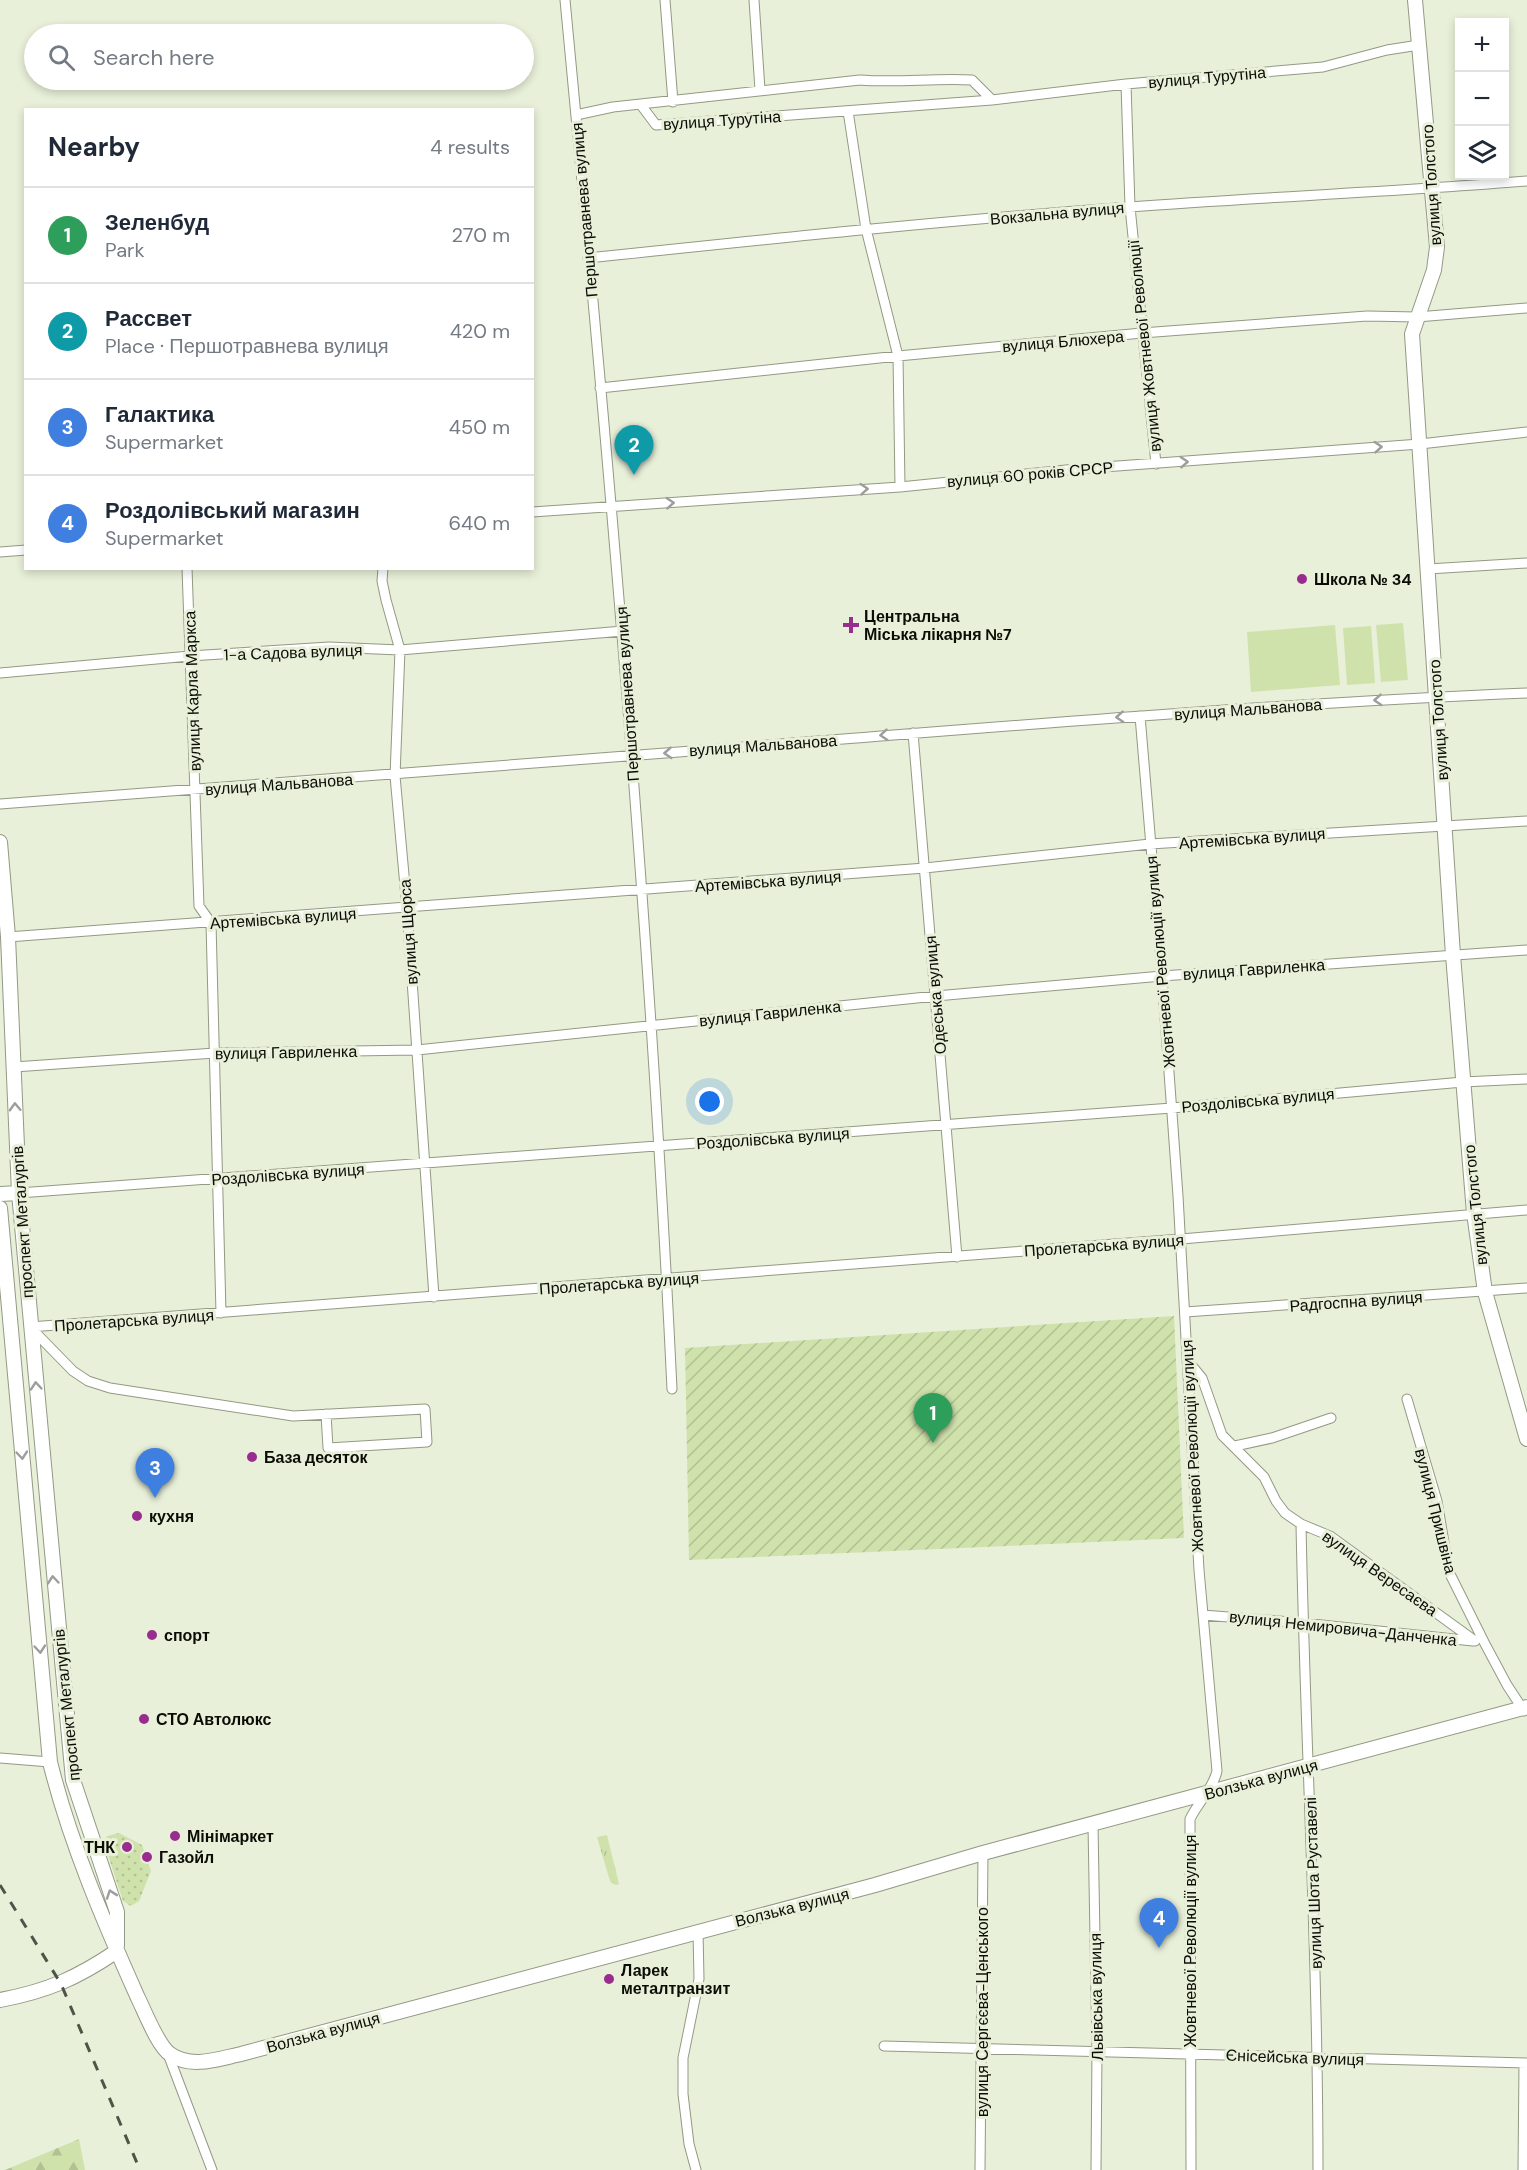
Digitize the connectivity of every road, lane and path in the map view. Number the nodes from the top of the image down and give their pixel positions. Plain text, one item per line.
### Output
1 (565, 0) edge
2 (665, 0) edge
3 (754, 0) edge
4 (1414, 0) edge
5 (1419, 45) junction
6 (1126, 84) junction
7 (760, 90) junction
8 (992, 100) junction
9 (673, 102) junction
10 (641, 105) junction
11 (848, 111) junction
12 (576, 115) junction
13 (1527, 181) edge
14 (1433, 188) junction
15 (1130, 207) junction
16 (867, 229) junction
17 (588, 258) junction
18 (1527, 308) edge
19 (1417, 317) junction
20 (1142, 333) junction
21 (898, 356) junction
22 (600, 388) junction
23 (1527, 432) edge
24 (1420, 444) junction
25 (1156, 464) junction
26 (900, 487) junction
27 (611, 507) junction
28 (534, 512) edge
29 (24, 550) edge
30 (0, 552) edge
31 (1527, 563) edge
32 (1428, 569) junction
33 (187, 570) edge
34 (383, 570) edge
35 (623, 631) junction
36 (400, 650) junction
37 (190, 656) junction
38 (0, 673) edge
39 (1527, 693) edge
40 (1436, 697) junction
41 (1140, 716) junction
42 (913, 733) junction
43 (630, 755) junction
44 (395, 776) junction
45 (195, 790) junction
46 (0, 804) edge
47 (1527, 821) edge
48 (1446, 825) junction
49 (0, 842) edge
50 (1150, 844) junction
51 (925, 868) junction
52 (643, 890) junction
53 (407, 908) junction
54 (211, 923) junction
55 (4, 937) edge
56 (1527, 950) edge
57 (1453, 955) junction
58 (1162, 976) junction
59 (936, 996) junction
60 (651, 1026) junction
61 (417, 1050) junction
62 (214, 1053) junction
63 (7, 1067) edge
64 (1527, 1078) edge
65 (1463, 1082) junction
66 (1172, 1108) junction
67 (946, 1125) junction
68 (658, 1146) junction
69 (425, 1164) junction
70 (218, 1179) junction
71 (19, 1193) junction
72 (0, 1194) edge
73 (0, 1208) edge
74 (1527, 1210) edge
75 (1474, 1213) junction
76 (1181, 1239) junction
77 (957, 1257) junction
78 (667, 1279) junction
79 (1527, 1288) edge
80 (1485, 1292) junction
81 (434, 1297) junction
82 (1185, 1312) junction
83 (221, 1313) junction
84 (30, 1327) junction
85 (6, 1330) edge
86 (1188, 1360) junction
87 (672, 1389) dead end
88 (1407, 1399) dead end
89 (326, 1414) junction
90 (1331, 1418) dead end
91 (1527, 1438) edge
92 (1235, 1446) junction
93 (1301, 1524) junction
94 (55, 1603) junction
95 (36, 1606) junction
96 (1203, 1615) junction
97 (1303, 1623) junction
98 (1480, 1642) junction
99 (1525, 1710) edge
100 (0, 1758) edge
101 (50, 1762) junction
102 (1308, 1767) junction
103 (1204, 1795) junction
104 (1093, 1825) junction
105 (983, 1853) junction
106 (698, 1931) junction
107 (117, 1951) junction
108 (0, 2000) edge
109 (884, 2046) dead end
110 (981, 2050) junction
111 (1097, 2051) junction
112 (1191, 2053) junction
113 (168, 2054) junction
114 (1318, 2058) junction
115 (1525, 2063) edge
116 (212, 2170) edge
117 (696, 2170) edge
118 (980, 2170) edge
119 (1096, 2170) edge
120 (1191, 2170) edge
121 (1318, 2170) edge
122 (1523, 2170) edge

1 - 12 street, Першотравнева вулиця
2 - 9 street
3 - 7 street
4 - 5 street, вулиця Толстого
5 - 6 street, вулиця Турутіна
5 - 14 street, вулиця Толстого
6 - 8 street, вулиця Турутіна
6 - 15 street, вулиця Жовтневої Революції
7 - 8 street, вулиця Турутіна
7 - 9 street, вулиця Турутіна
8 - 11 street, вулиця Турутіна
9 - 10 street, вулиця Турутіна
10 - 11 street, вулиця Турутіна
10 - 12 street, вулиця Турутіна
11 - 16 street
12 - 17 street, Першотравнева вулиця
13 - 14 street, Вокзальна вулиця
14 - 15 street, Вокзальна вулиця
14 - 19 street, вулиця Толстого
15 - 16 street, Вокзальна вулиця
15 - 20 street, вулиця Жовтневої Революції
16 - 17 street, Вокзальна вулиця
16 - 21 street
17 - 22 street, Першотравнева вулиця
18 - 19 street, вулиця Блюхера
19 - 20 street, вулиця Блюхера
19 - 24 street, вулиця Толстого
20 - 21 street, вулиця Блюхера
20 - 25 street, вулиця Жовтневої Революції
21 - 22 street, вулиця Блюхера
21 - 26 street
22 - 27 street, Першотравнева вулиця
23 - 24 street, вулиця 60 років СРСР
25 -> 24 street, вулиця 60 років СРСР
24 - 32 street, вулиця Толстого
25 - 26 street, вулиця 60 років СРСР
27 -> 26 street, вулиця 60 років СРСР
27 - 28 street, вулиця 60 років СРСР
27 - 35 street, Першотравнева вулиця
29 - 30 street
31 - 32 street
32 - 40 street, вулиця Толстого
33 - 37 street, вулиця Карла Маркса
34 - 36 street, вулиця Щорса
35 - 36 street, 1-а Садова вулиця
35 - 43 street, Першотравнева вулиця
36 - 37 street, 1-а Садова вулиця
36 - 44 street, вулиця Щорса
37 - 38 street, 1-а Садова вулиця
37 - 45 street, вулиця Карла Маркса
39 - 40 street, вулиця Мальванова
40 -> 41 street, вулиця Мальванова
40 - 48 street, вулиця Толстого
41 -> 42 street, вулиця Мальванова
41 - 50 street, Жовтневої Революції вулиця
42 -> 43 street, вулиця Мальванова
42 - 51 street, Одеська вулиця
43 - 44 street, вулиця Мальванова
43 - 52 street, Першотравнева вулиця
44 - 45 street, вулиця Мальванова
44 - 53 street, вулиця Щорса
45 - 46 street, вулиця Мальванова
45 - 54 street, вулиця Карла Маркса
47 - 48 street, Артемівська вулиця
48 - 50 street, Артемівська вулиця
48 - 57 street, вулиця Толстого
49 - 55 street, проспект Металургів
50 - 51 street, Артемівська вулиця
50 - 58 street, Жовтневої Революції вулиця
51 - 52 street, Артемівська вулиця
51 - 59 street, Одеська вулиця
52 - 53 street, Артемівська вулиця
52 - 60 street, Першотравнева вулиця
53 - 54 street, Артемівська вулиця
53 - 61 street, вулиця Щорса
54 - 55 street, Артемівська вулиця
54 - 62 street, вулиця Карла Маркса
55 - 63 street, проспект Металургів
56 - 57 street, вулиця Гавриленка
57 - 58 street, вулиця Гавриленка
57 - 65 street, вулиця Толстого
58 - 59 street, вулиця Гавриленка
58 - 66 street, Жовтневої Революції вулиця
59 - 60 street, вулиця Гавриленка
59 - 67 street, Одеська вулиця
60 - 61 street, вулиця Гавриленка
60 - 68 street, Першотравнева вулиця
61 - 62 street, вулиця Гавриленка
61 - 69 street, вулиця Щорса
62 - 63 street, вулиця Гавриленка
62 - 70 street, вулиця Карла Маркса
71 -> 63 street, проспект Металургів
64 - 65 street, Роздолівська вулиця
65 - 66 street, Роздолівська вулиця
65 - 75 street, вулиця Толстого
66 - 67 street, Роздолівська вулиця
66 - 76 street, Жовтневої Революції вулиця
67 - 68 street, Роздолівська вулиця
67 - 77 street, Одеська вулиця
68 - 69 street, Роздолівська вулиця
68 - 78 street, Першотравнева вулиця
69 - 70 street, Роздолівська вулиця
69 - 81 street, вулиця Щорса
70 - 71 street, Роздолівська вулиця
70 - 83 street, вулиця Карла Маркса
71 - 72 street
71 - 84 street, проспект Металургів
73 - 85 street, проспект Металургів
74 - 75 street, Пролетарська вулиця
75 - 76 street, Пролетарська вулиця
75 - 80 street, вулиця Толстого
76 - 77 street, Пролетарська вулиця
76 - 82 street, Жовтневої Революції вулиця
77 - 78 street, Пролетарська вулиця
78 - 81 street, Пролетарська вулиця
78 - 87 street, Першотравнева вулиця
79 - 80 street, Радгоспна вулиця
80 - 82 street, Радгоспна вулиця
80 - 91 street, вулиця Толстого
81 - 83 street, Пролетарська вулиця
82 - 86 street, Жовтневої Революції вулиця
83 - 84 street, Пролетарська вулиця
84 - 85 street
84 - 89 street, Пролетарська вулиця
94 -> 84 street, проспект Металургів
85 -> 95 street, проспект Металургів
86 - 92 street, вулиця Вересаєва
86 - 96 street, Жовтневої Революції вулиця
88 - 98 street, вулиця Пришвіна
89 - 89 street, Пролетарська вулиця
90 - 92 street
92 - 93 street, вулиця Вересаєва
93 - 97 street, вулиця Шота Руставелі
93 - 98 street, вулиця Вересаєва
94 - 95 street
107 -> 94 street, проспект Металургів
95 -> 101 street, проспект Металургів
96 - 97 street, вулиця Немировича-Данченка
96 - 103 street, Жовтневої Революції вулиця
97 - 98 street, вулиця Немировича-Данченка
97 - 102 street, вулиця Шота Руставелі
98 - 99 street, вулиця Пришвіна
99 - 102 street, Волзька вулиця
100 - 101 street
101 - 107 street, проспект Металургів
102 - 103 street, Волзька вулиця
102 - 114 street, вулиця Шота Руставелі
103 - 104 street, Волзька вулиця
103 - 112 street, Жовтневої Революції вулиця
104 - 105 street, Волзька вулиця
104 - 111 street, Львівська вулиця
105 - 106 street, Волзька вулиця
105 - 110 street, вулиця Сергєєва-Ценського
106 - 113 street, Волзька вулиця
106 - 117 street
107 - 108 street
107 - 113 street
109 - 110 street, Єнісейська вулиця
110 - 111 street, Єнісейська вулиця
110 - 118 street, вулиця Сергєєва-Ценського
111 - 112 street, Єнісейська вулиця
111 - 119 street, Львівська вулиця
112 - 114 street, Єнісейська вулиця
112 - 120 street, Жовтневої Революції вулиця
113 - 116 street
114 - 115 street, Єнісейська вулиця
114 - 121 street, вулиця Шота Руставелі
115 - 122 street

